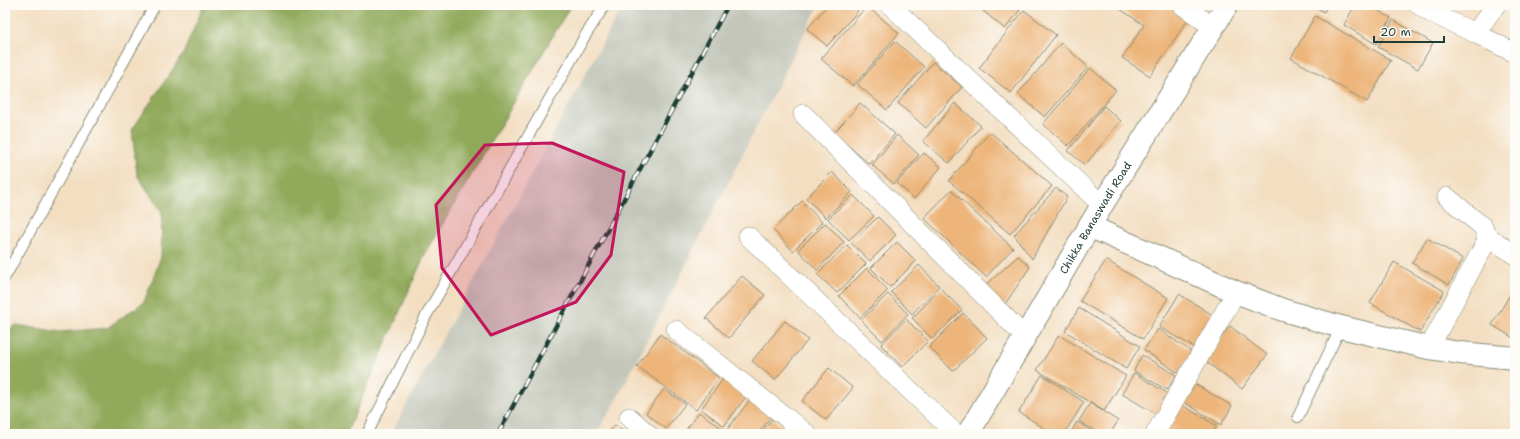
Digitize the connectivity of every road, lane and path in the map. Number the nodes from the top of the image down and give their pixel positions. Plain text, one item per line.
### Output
1 (155, 5) edge
2 (605, 5) edge
3 (890, 5) edge
4 (1182, 5) edge
5 (1227, 5) edge
6 (1419, 5) edge
7 (1496, 5) edge
8 (1212, 27) junction
9 (1475, 33) junction
10 (1515, 53) edge
11 (803, 114) dead end
12 (1447, 197) dead end
13 (1102, 205) junction
14 (1089, 226) junction
15 (1486, 235) junction
16 (748, 236) dead end
17 (1515, 255) edge
18 (5, 277) edge
19 (1236, 292) junction
20 (1341, 327) junction
21 (676, 330) dead end
22 (1024, 336) junction
23 (1429, 348) junction
24 (1515, 358) edge
25 (629, 417) dead end
26 (1298, 417) dead end
27 (367, 434) edge
28 (648, 434) edge
29 (807, 434) edge
30 (956, 434) edge
31 (968, 434) edge
32 (1155, 434) edge

1 - 18 lane
2 - 27 lane
3 - 13 street
4 - 8 street
5 - 8 main road, Chikka Banaswadi Road
6 - 9 street
7 - 9 street
8 - 13 main road, Chikka Banaswadi Road
9 - 10 street
11 - 22 street
12 - 15 street
13 - 14 main road, Chikka Banaswadi Road
14 - 19 main road
14 - 22 main road, Chikka Banaswadi Road
15 - 17 street
15 - 23 street
16 - 30 street
19 - 20 main road
19 - 32 street
20 - 23 main road
20 - 26 lane
21 - 29 street
22 - 31 main road, Chikka Banaswadi Road
23 - 24 main road
25 - 28 street

